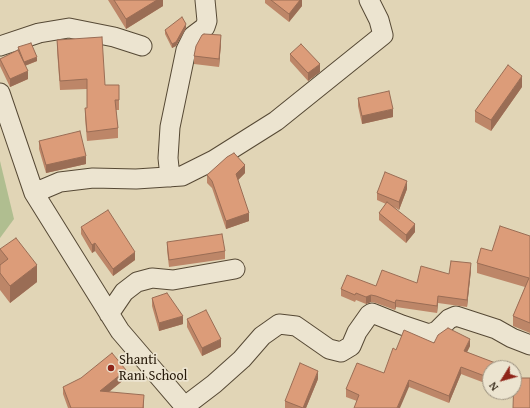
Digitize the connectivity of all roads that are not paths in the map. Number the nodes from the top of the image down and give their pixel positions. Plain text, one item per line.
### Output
1 (205, 0) edge
2 (369, 0) edge
3 (0, 46) edge
4 (142, 46) dead end
5 (0, 93) edge
6 (170, 177) junction
7 (34, 193) junction
8 (235, 269) dead end
9 (108, 314) junction
10 (530, 345) edge
11 (186, 407) edge

1 - 6 street
2 - 6 street
3 - 4 street
5 - 7 street
6 - 7 street
7 - 9 street
8 - 9 street
9 - 11 street
10 - 11 street

